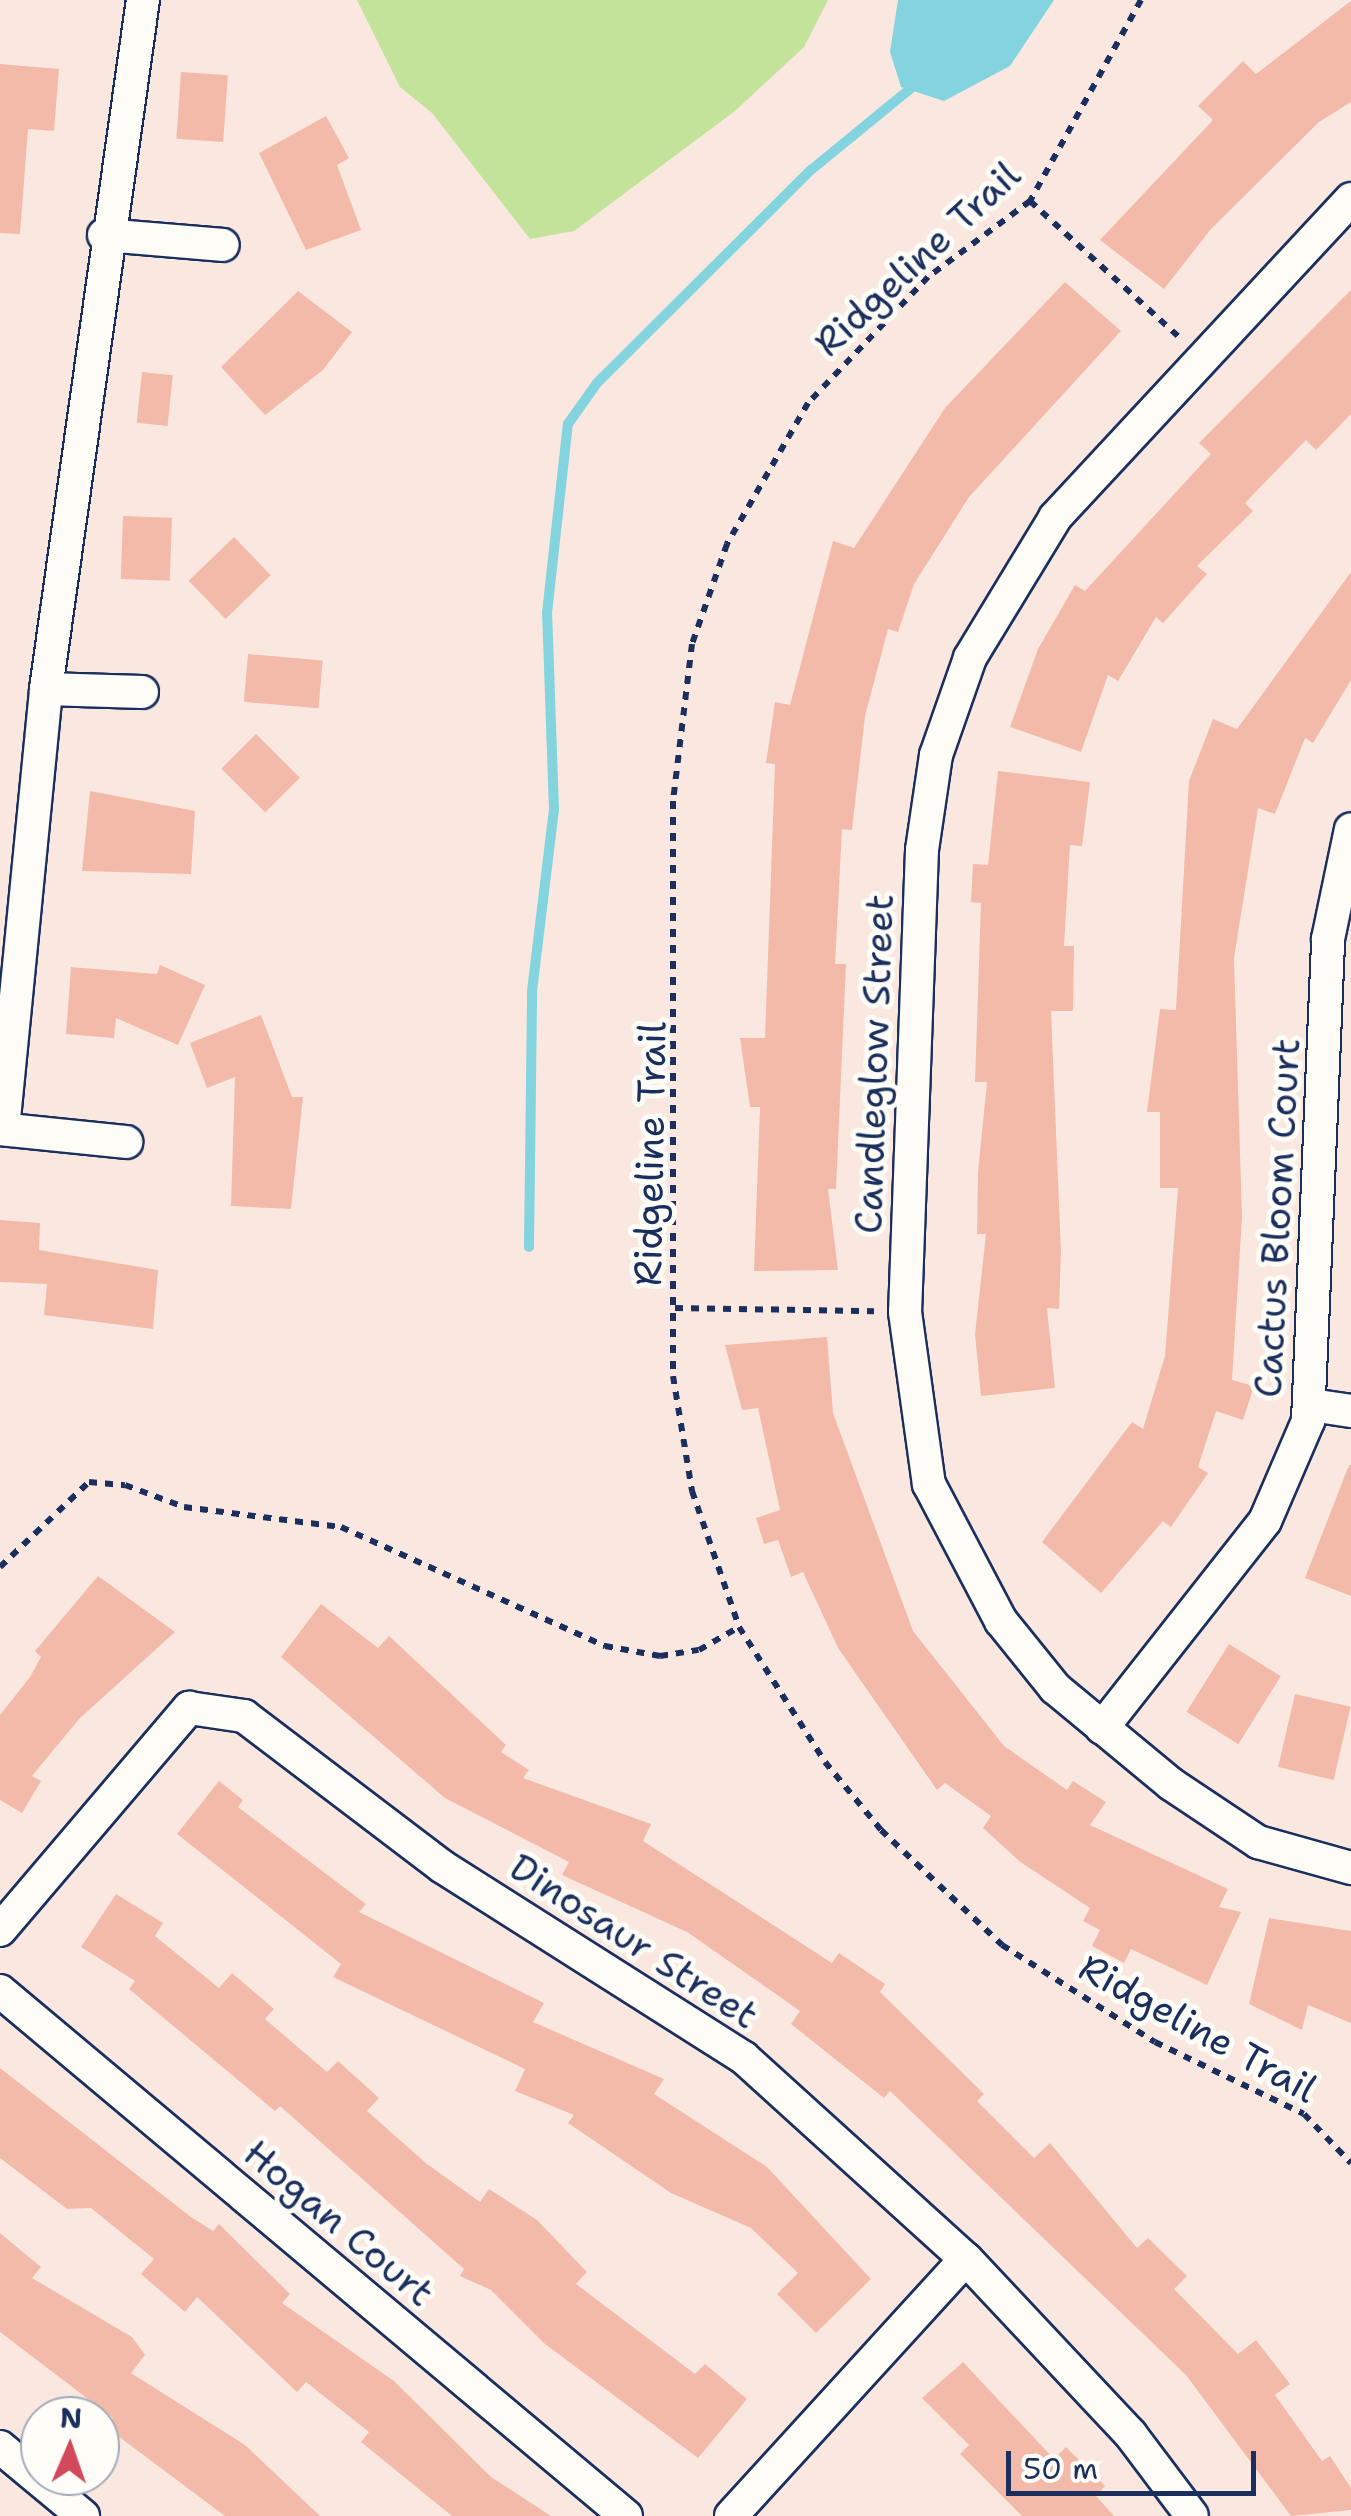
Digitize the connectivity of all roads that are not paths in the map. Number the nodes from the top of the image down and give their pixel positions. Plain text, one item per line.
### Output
1 (143, 0) edge
2 (1351, 199) edge
3 (104, 235) junction
4 (224, 245) dead end
5 (46, 689) junction
6 (142, 692) dead end
7 (1351, 828) edge
8 (1340, 940) edge
9 (2, 1129) edge
10 (126, 1142) dead end
11 (1311, 1405) junction
12 (1351, 1410) edge
13 (1102, 1728) junction
14 (1351, 1868) edge
15 (0, 1930) edge
16 (0, 1992) edge
17 (966, 2259) junction
18 (0, 2447) edge
19 (83, 2516) edge
20 (626, 2516) edge
21 (731, 2516) edge
22 (1192, 2516) edge

1 - 3 street
2 - 13 street, Candleglow Street
3 - 4 street
3 - 5 street
5 - 6 street
5 - 9 street
7 - 8 street, Cactus Bloom Court
8 - 11 street, Cactus Bloom Court
9 - 10 street
11 - 12 street
11 - 13 street, Cactus Bloom Court
13 - 14 street, Candleglow Street
15 - 17 street, Dinosaur Street
16 - 20 street, Hogan Court
17 - 21 street
17 - 22 street, Dinosaur Street
18 - 19 street

